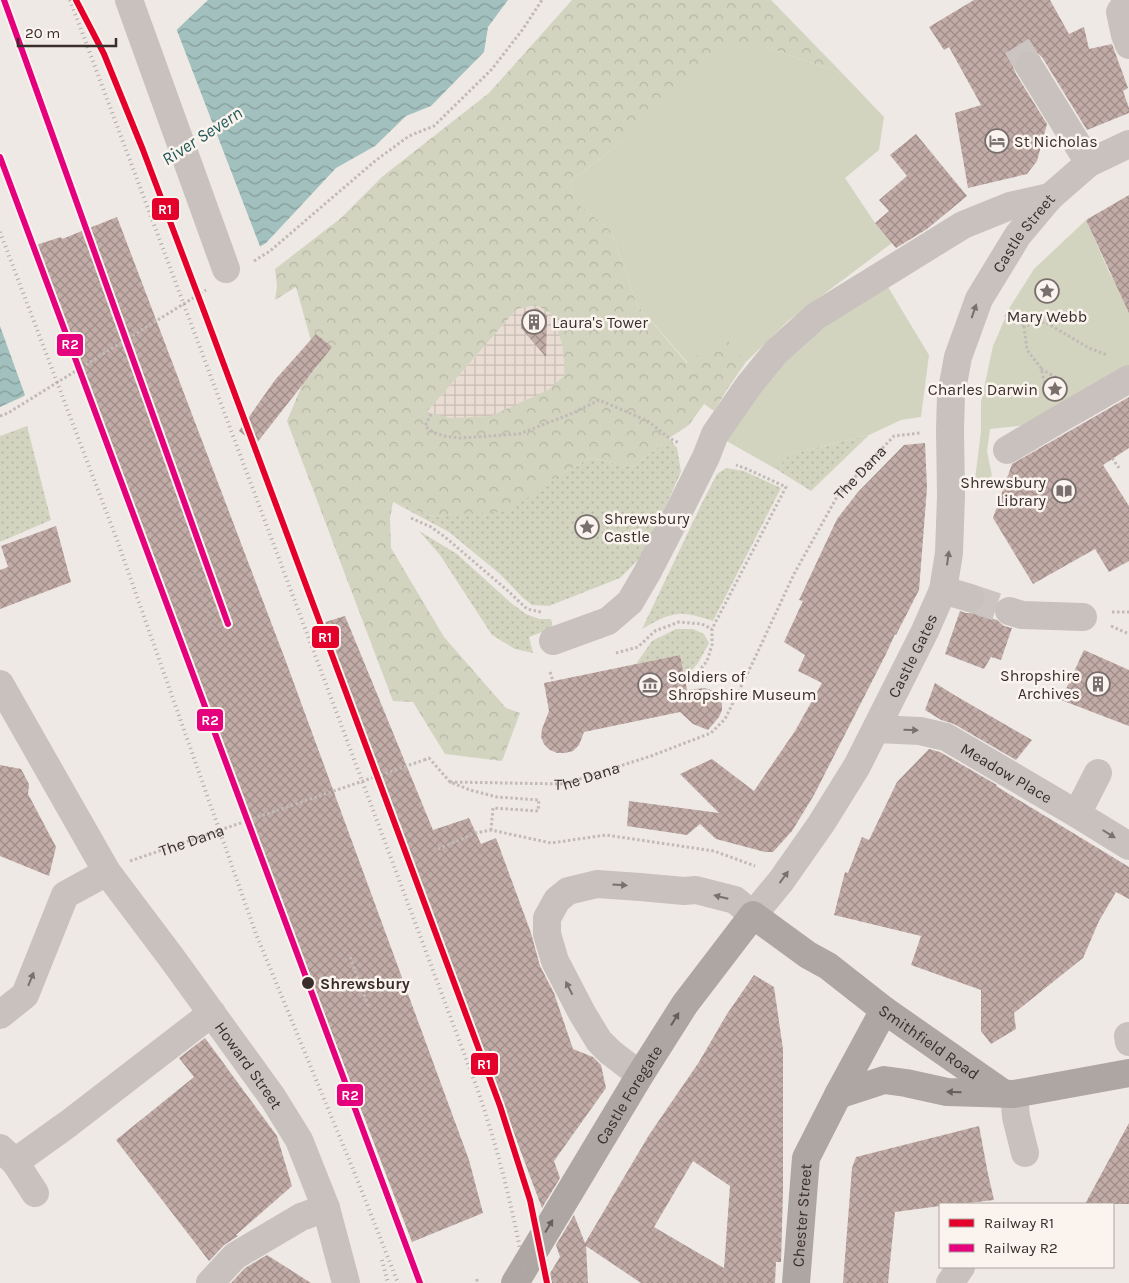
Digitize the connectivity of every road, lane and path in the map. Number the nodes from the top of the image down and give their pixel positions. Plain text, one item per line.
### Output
1 (129, 0) edge
2 (542, 0) edge
3 (1128, 0) edge
4 (1129, 45) edge
5 (1029, 66) tunnel mouth
6 (1129, 144) edge
7 (1089, 163) junction
8 (1050, 197) junction
9 (254, 261) dead end
10 (219, 278) joint
11 (1007, 316) dead end
12 (1024, 326) junction
13 (1110, 356) dead end
14 (958, 357) joint
15 (1129, 379) edge
16 (432, 414) dead end
17 (0, 416) edge
18 (1063, 417) junction
19 (433, 432) dead end
20 (914, 434) dead end
21 (1007, 450) dead end
22 (1112, 458) dead end
23 (1119, 468) dead end
24 (411, 518) dead end
25 (943, 590) junction
26 (970, 598) tunnel mouth
27 (1009, 611) tunnel mouth
28 (542, 613) dead end
29 (1096, 618) joint
30 (1129, 634) edge
31 (553, 641) dead end
32 (0, 684) edge
33 (876, 730) junction
34 (1098, 773) dead end
35 (450, 782) junction
36 (1078, 814) junction
37 (491, 830) junction
38 (1129, 846) edge
39 (438, 849) dead end
40 (119, 866) junction
41 (757, 867) dead end
42 (753, 915) junction
43 (350, 957) dead end
44 (369, 1007) dead end
45 (884, 1010) junction
46 (212, 1013) junction
47 (0, 1015) edge
48 (1129, 1072) edge
49 (640, 1075) junction
50 (1008, 1093) junction
51 (838, 1095) junction
52 (1025, 1153) dead end
53 (8, 1155) edge
54 (35, 1192) dead end
55 (326, 1208) junction
56 (960, 1268) edge
57 (210, 1283) edge
58 (346, 1283) edge
59 (515, 1283) edge
60 (796, 1283) edge
61 (950, 1283) edge

1 - 10 street
2 - 9 path
3 - 4 street
5 - 7 street
6 - 7 street, Castle Street
7 - 8 street, Castle Street
14 -> 8 street, Castle Street
8 - 31 street
10 - 17 path
11 - 12 path
12 - 13 path
12 - 18 path
25 -> 14 street, Castle Gates
15 - 18 street
16 - 19 path
18 - 21 street
20 - 35 path, The Dana
22 - 23 path
24 - 28 path
25 - 26 street
25 - 33 street, Castle Gates
27 - 29 street
29 - 30 path
32 - 40 street
33 -> 36 street, Meadow Place
42 -> 33 street, Castle Gates
34 - 36 street
35 - 37 path
35 - 40 path, The Dana, bridge
36 -> 38 street, Meadow Place
37 - 39 path
37 - 41 path
40 - 46 street, Howard Street
47 -> 40 street
42 - 45 main road, Smithfield Road
49 -> 42 main road, Castle Foregate
42 - 49 street
43 - 44 path
45 - 50 main road, Smithfield Road
45 - 51 main road, Chester Street
46 - 53 street
46 - 55 street, Howard Street
48 - 50 main road
59 -> 49 main road, Castle Foregate
50 -> 51 main road
50 - 52 street
51 - 60 main road, Chester Street
53 - 54 street
55 - 57 street
55 - 58 street, Howard Street
56 - 61 street

